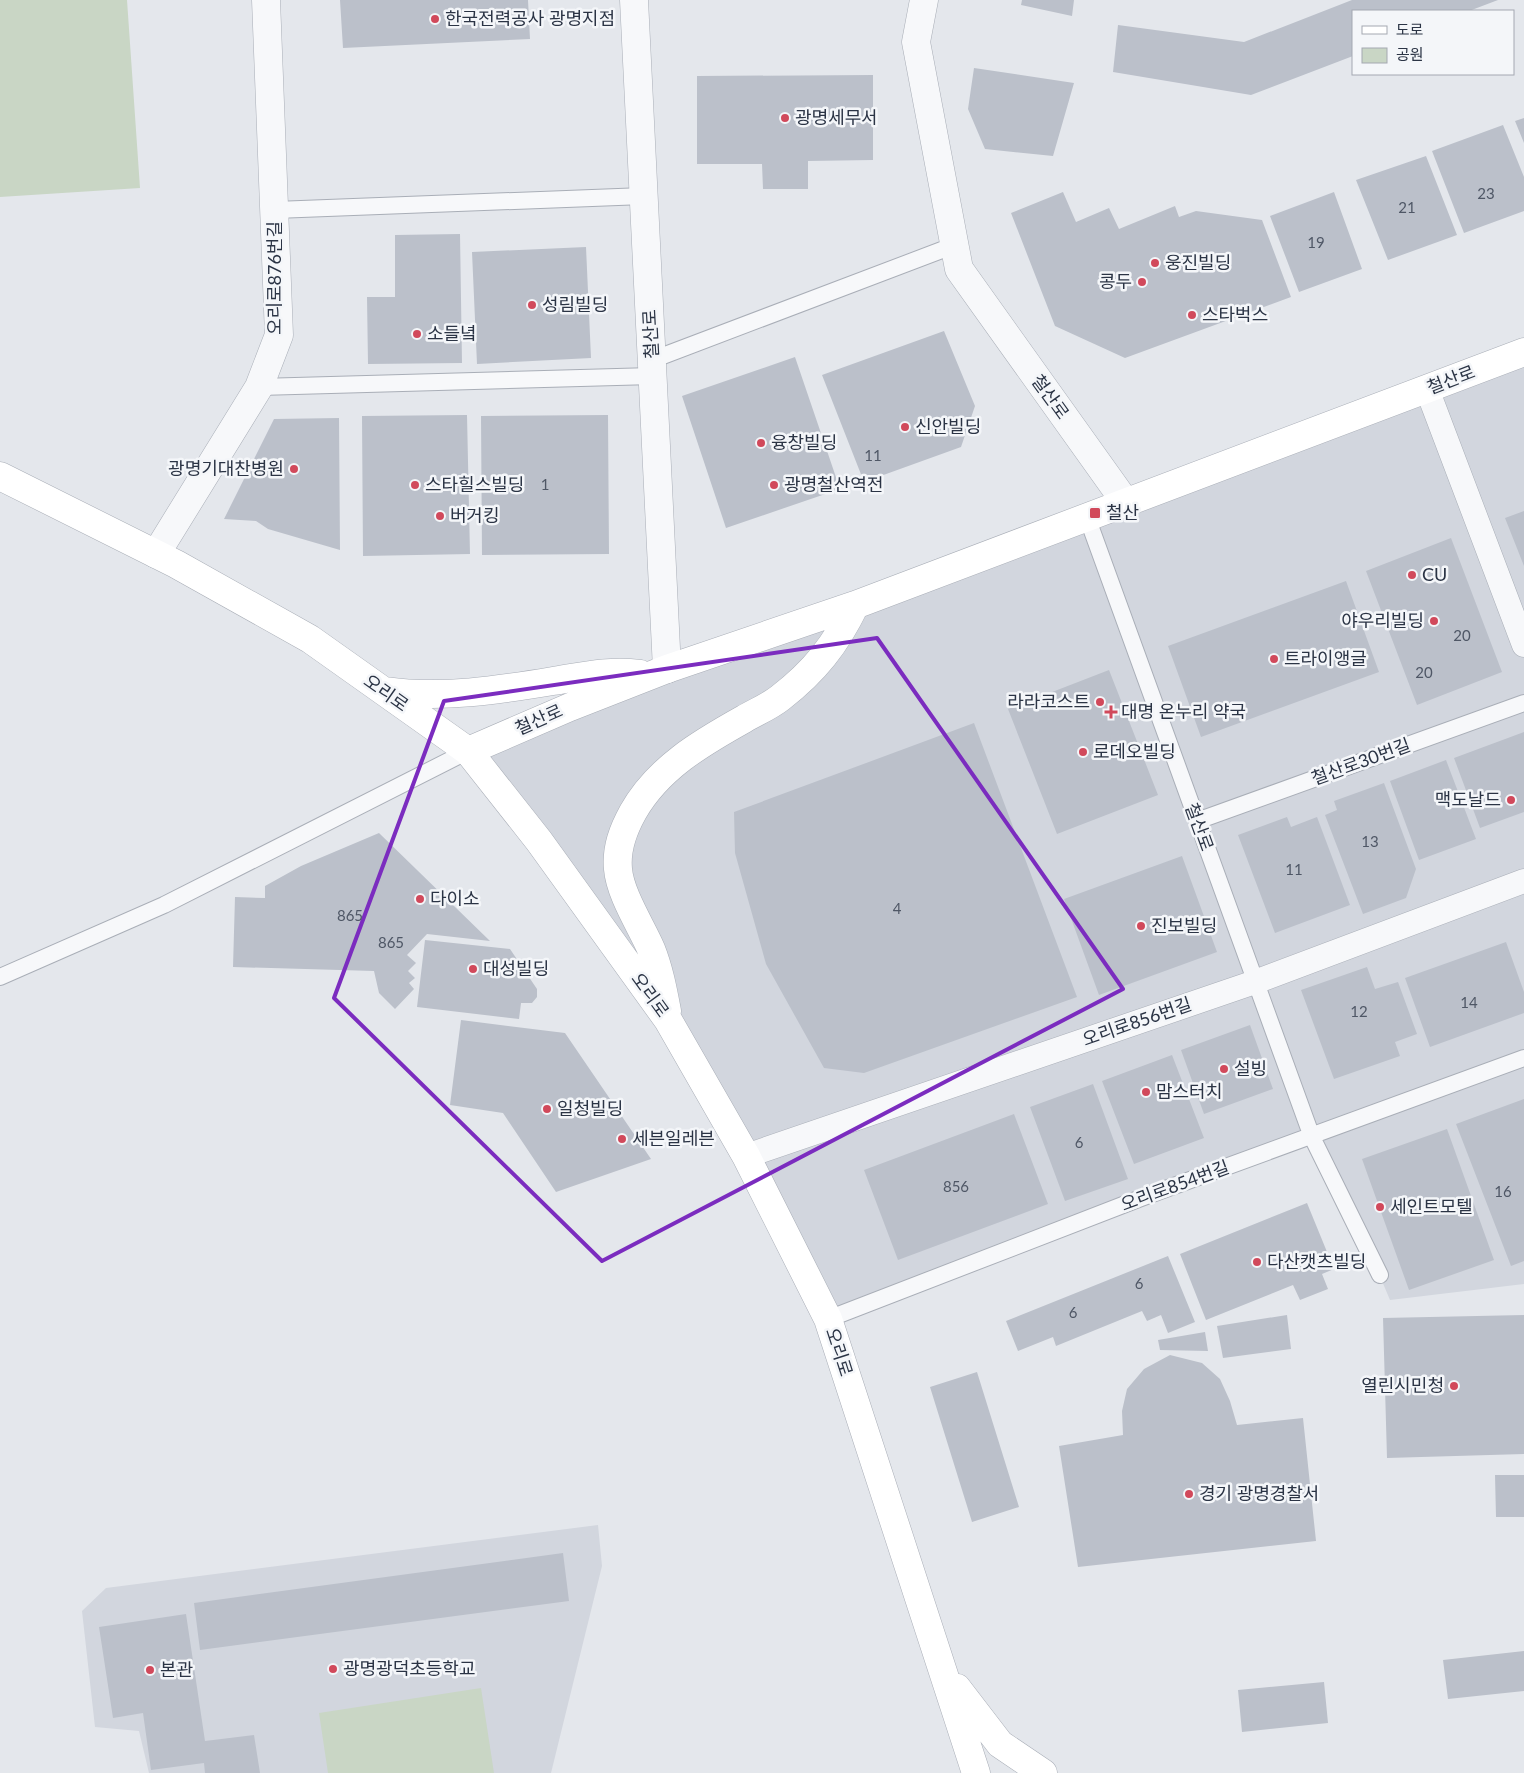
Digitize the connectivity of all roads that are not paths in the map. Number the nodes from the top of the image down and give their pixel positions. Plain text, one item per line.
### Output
1 (266, 0) edge
2 (634, 0) edge
3 (924, 0) edge
4 (644, 196) junction
5 (275, 210) junction
6 (954, 246) junction
7 (1524, 352) edge
8 (652, 368) junction
9 (258, 387) junction
10 (1427, 389) junction
11 (1, 477) edge
12 (1126, 503) junction
13 (1087, 517) junction
14 (156, 554) junction
15 (855, 605) junction
16 (1524, 645) edge
17 (659, 672) junction
18 (384, 691) junction
19 (1524, 702) edge
20 (468, 751) junction
21 (1197, 821) junction
22 (1523, 884) edge
23 (0, 977) edge
24 (1255, 982) junction
25 (668, 1020) junction
26 (1524, 1058) edge
27 (1312, 1137) junction
28 (746, 1156) junction
29 (1380, 1275) dead end
30 (828, 1319) junction
31 (942, 1668) junction
32 (976, 1773) edge
33 (1043, 1773) edge

1 - 5 street, 오리로876번길
2 - 4 street, 철산로
3 - 6 street, 철산로
4 - 5 lane
4 - 8 street, 철산로
5 - 9 street, 오리로876번길
6 - 8 lane
6 - 12 street, 철산로
7 - 10 main road, 철산로
8 - 9 lane
8 - 17 street, 철산로
9 - 14 street, 오리로876번길
10 - 12 main road, 철산로
10 - 16 street
11 - 14 main road, 오리로
12 - 13 main road, 철산로
13 - 15 main road, 철산로
13 - 21 lane, 철산로
14 - 18 main road, 오리로
15 - 17 main road, 철산로
15 - 25 main road
17 - 18 main road
17 - 20 main road, 철산로
18 - 20 main road, 오리로
19 - 21 lane, 철산로30번길
20 - 23 lane
20 - 25 main road, 오리로
21 - 24 lane, 철산로
22 - 24 street, 오리로856번길
24 - 27 lane, 철산로
24 - 28 street, 오리로856번길
25 - 28 main road, 오리로
26 - 27 lane, 오리로854번길
27 - 29 lane, 철산로
27 - 30 lane, 오리로854번길
28 - 30 main road, 오리로
30 - 31 main road, 오리로
31 - 32 main road, 오리로
31 - 33 main road

